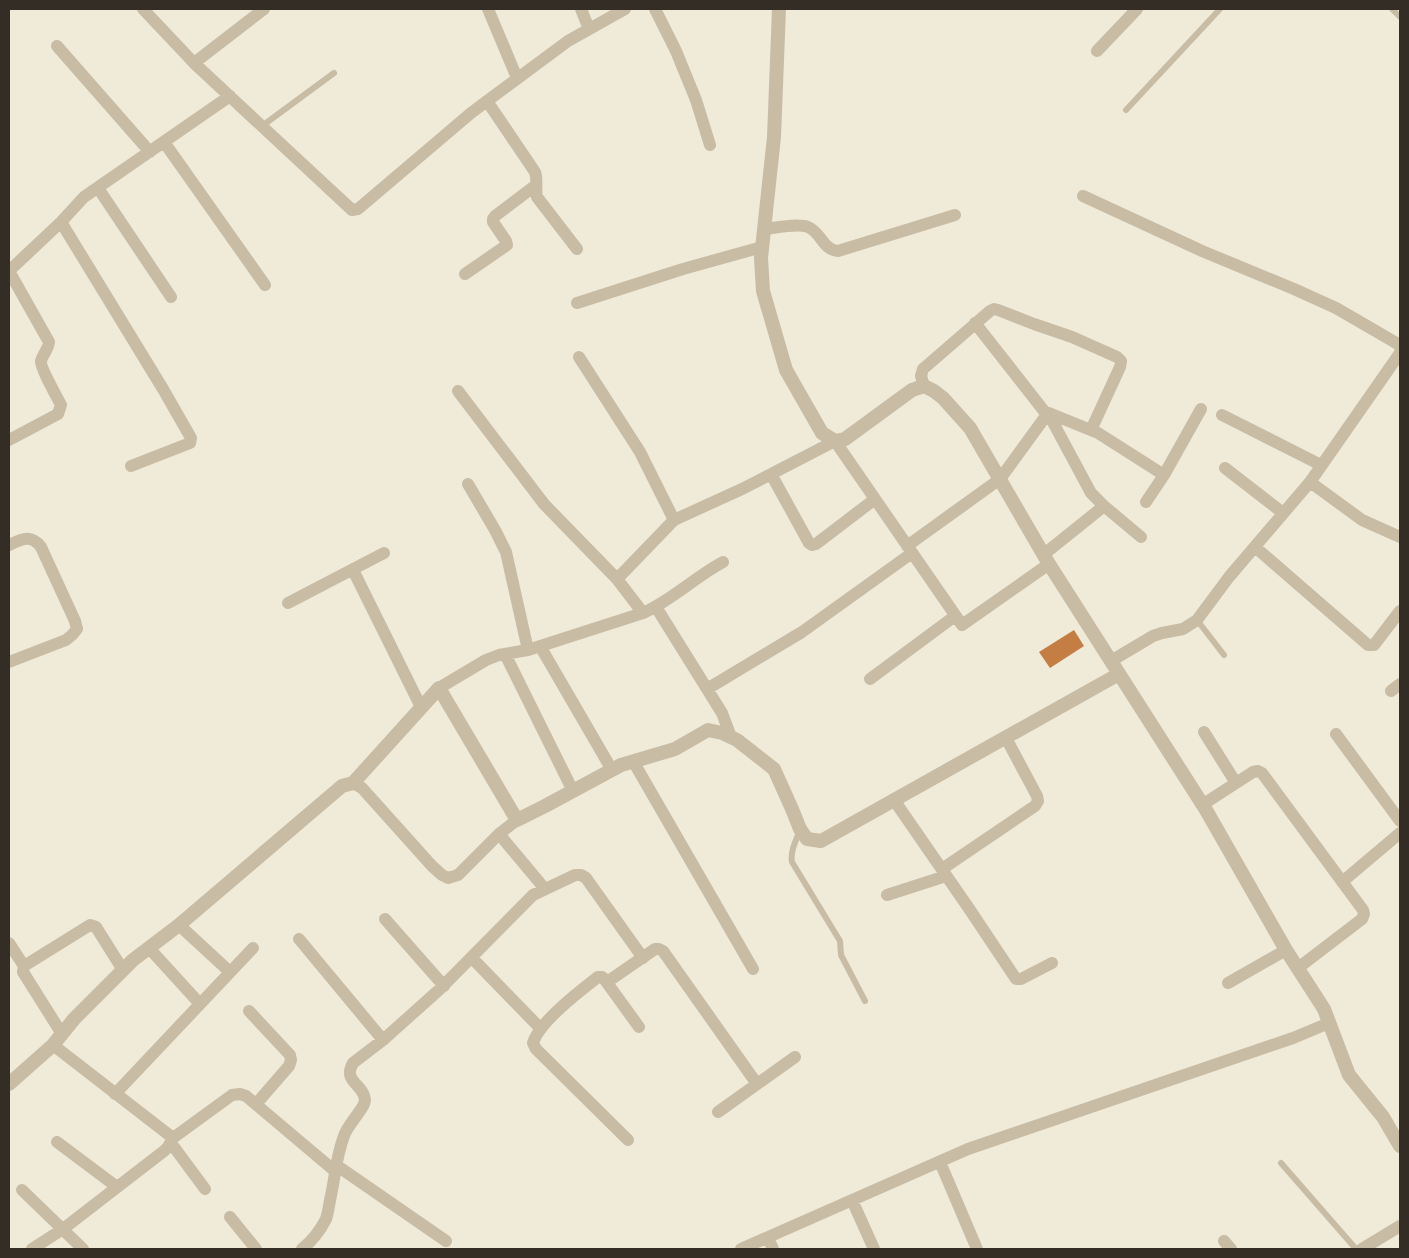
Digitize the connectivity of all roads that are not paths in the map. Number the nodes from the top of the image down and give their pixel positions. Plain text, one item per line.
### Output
1 (144, 9) edge
2 (264, 9) edge
3 (488, 9) edge
4 (581, 9) edge
5 (625, 9) edge
6 (655, 9) edge
7 (779, 9) edge
8 (1137, 9) edge
9 (1220, 9) edge
10 (1392, 9) edge
11 (1400, 17) edge
12 (589, 29) junction
13 (57, 46) dead end
14 (1097, 51) dead end
15 (194, 63) junction
16 (334, 73) dead end
17 (517, 78) junction
18 (230, 96) junction
19 (487, 101) junction
20 (1126, 110) dead end
21 (262, 126) junction
22 (164, 142) junction
23 (710, 144) dead end
24 (150, 152) junction
25 (536, 185) junction
26 (98, 188) junction
27 (1083, 196) dead end
28 (955, 215) dead end
29 (61, 222) junction
30 (764, 229) junction
31 (762, 247) junction
32 (577, 249) dead end
33 (9, 271) edge
34 (465, 274) dead end
35 (266, 285) dead end
36 (172, 297) dead end
37 (577, 303) dead end
38 (975, 324) junction
39 (1400, 347) edge
40 (1400, 353) edge
41 (579, 357) dead end
42 (924, 386) junction
43 (458, 392) dead end
44 (1201, 410) dead end
45 (1048, 413) junction
46 (1222, 415) dead end
47 (1091, 430) junction
48 (9, 440) edge
49 (835, 441) junction
50 (1321, 465) junction
51 (131, 466) dead end
52 (1225, 468) dead end
53 (771, 474) junction
54 (1164, 475) junction
55 (1000, 479) junction
56 (1310, 482) junction
57 (468, 484) dead end
58 (875, 499) junction
59 (1146, 502) dead end
60 (1104, 506) junction
61 (1283, 513) junction
62 (674, 520) junction
63 (1141, 537) dead end
64 (1400, 537) edge
65 (9, 545) edge
66 (1255, 547) junction
67 (910, 549) junction
68 (384, 553) dead end
69 (1046, 559) junction
70 (723, 562) dead end
71 (353, 570) junction
72 (617, 579) junction
73 (288, 603) dead end
74 (656, 607) junction
75 (1400, 611) edge
76 (643, 613) junction
77 (955, 616) junction
78 (1197, 620) junction
79 (534, 648) junction
80 (505, 654) junction
81 (1224, 655) dead end
82 (1111, 661) junction
83 (9, 662) edge
84 (1119, 674) junction
85 (870, 679) dead end
86 (439, 688) junction
87 (707, 689) junction
88 (421, 707) junction
89 (1204, 732) dead end
90 (1336, 734) dead end
91 (731, 737) junction
92 (1006, 738) junction
93 (633, 761) junction
94 (612, 770) junction
95 (354, 783) junction
96 (1236, 783) junction
97 (573, 791) junction
98 (894, 800) junction
99 (1202, 805) junction
100 (517, 820) junction
101 (1400, 821) edge
102 (800, 829) junction
103 (1400, 833) edge
104 (499, 834) junction
105 (944, 873) junction
106 (1342, 882) junction
107 (546, 890) junction
108 (887, 895) dead end
109 (385, 919) dead end
110 (180, 925) junction
111 (300, 939) dead end
112 (9, 943) edge
113 (149, 948) junction
114 (253, 948) dead end
115 (1286, 950) junction
116 (472, 958) junction
117 (643, 958) junction
118 (1052, 963) dead end
119 (24, 966) junction
120 (1298, 968) junction
121 (753, 969) dead end
122 (123, 970) junction
123 (230, 972) junction
124 (605, 980) junction
125 (1228, 983) dead end
126 (444, 986) junction
127 (865, 1001) dead end
128 (200, 1004) junction
129 (249, 1011) dead end
130 (1329, 1023) junction
131 (639, 1027) dead end
132 (541, 1029) junction
133 (62, 1034) junction
134 (383, 1040) junction
135 (53, 1045) junction
136 (795, 1057) dead end
137 (9, 1084) edge
138 (757, 1084) junction
139 (115, 1094) junction
140 (256, 1104) junction
141 (718, 1112) dead end
142 (628, 1140) dead end
143 (172, 1141) junction
144 (57, 1142) dead end
145 (1400, 1146) edge
146 (940, 1162) junction
147 (1281, 1163) dead end
148 (336, 1168) junction
149 (117, 1187) junction
150 (205, 1189) dead end
151 (22, 1190) dead end
152 (852, 1200) junction
153 (230, 1217) dead end
154 (1400, 1226) edge
155 (63, 1230) junction
156 (446, 1240) dead end
157 (770, 1243) edge
158 (32, 1249) edge
159 (83, 1249) edge
160 (256, 1249) edge
161 (302, 1249) edge
162 (741, 1249) edge
163 (874, 1249) edge
164 (977, 1249) edge
165 (1356, 1249) edge
166 (1362, 1249) edge

1 - 15 street
2 - 15 street
3 - 17 street
4 - 12 street
5 - 12 street
6 - 23 street
7 - 30 street
8 - 14 street
9 - 20 lane
10 - 11 lane
12 - 17 street
13 - 24 street
15 - 18 street
16 - 21 lane
17 - 19 street
18 - 21 street
18 - 22 street
19 - 21 street
19 - 25 street
22 - 24 street
22 - 35 street
24 - 26 street
25 - 32 street
25 - 34 street
26 - 29 street
26 - 36 street
27 - 39 street
28 - 30 street
29 - 33 street
29 - 51 street
30 - 31 street
31 - 37 street
31 - 49 street
33 - 48 street
38 - 42 street
38 - 45 street
38 - 47 street
40 - 50 street
41 - 62 street
42 - 49 street
42 - 55 street
43 - 72 street
44 - 54 street
45 - 47 street
45 - 55 street
45 - 60 street
46 - 50 street
47 - 54 street
49 - 53 street
49 - 58 street
50 - 56 street
52 - 61 street
53 - 58 street
53 - 62 street
54 - 59 street
55 - 67 street
55 - 69 street
56 - 61 street
56 - 64 street
57 - 79 street
58 - 67 street
60 - 63 street
60 - 69 street
61 - 66 street
62 - 72 street
65 - 83 street
66 - 75 street
66 - 78 street
67 - 77 street
67 - 87 street
68 - 71 street
69 - 77 street
69 - 82 street
70 - 74 street
71 - 73 street
71 - 88 street
72 - 76 street
74 - 76 street
74 - 87 street
76 - 79 street
77 - 85 street
78 - 81 lane
78 - 82 street
79 - 80 street
79 - 94 street
80 - 86 street
80 - 97 street
82 - 84 street
84 - 92 street
84 - 99 street
86 - 88 street
86 - 100 street
87 - 91 street
88 - 95 street
89 - 96 street
90 - 101 street
91 - 93 street
91 - 102 street
92 - 98 street
92 - 105 street
93 - 94 street
93 - 121 street
94 - 97 street
95 - 104 street
95 - 110 street
96 - 99 street
96 - 106 street
97 - 100 street
98 - 102 street
98 - 105 street
99 - 115 street
100 - 104 street
102 - 127 lane
103 - 106 street
104 - 107 street
105 - 108 street
105 - 118 street
106 - 120 street
107 - 116 street
107 - 117 street
109 - 126 street
110 - 113 street
110 - 123 street
111 - 134 street
112 - 119 street
113 - 122 street
113 - 128 street
114 - 123 street
115 - 120 street
115 - 125 street
116 - 126 street
116 - 132 street
117 - 124 street
117 - 138 street
119 - 122 street
119 - 133 street
120 - 130 street
122 - 133 street
123 - 128 street
124 - 131 street
124 - 132 street
126 - 134 street
128 - 139 street
129 - 140 street
130 - 145 street
130 - 146 street
132 - 142 street
133 - 135 street
134 - 148 street
135 - 137 street
135 - 139 street
136 - 138 street
138 - 141 street
139 - 143 street
140 - 143 street
140 - 148 street
143 - 149 street
143 - 150 street
144 - 149 street
146 - 152 street
146 - 164 street
147 - 165 lane
148 - 156 street
148 - 161 street
149 - 155 street
151 - 155 street
152 - 157 street
152 - 163 street
153 - 160 street
154 - 166 street
155 - 158 street
155 - 159 street
157 - 162 street

